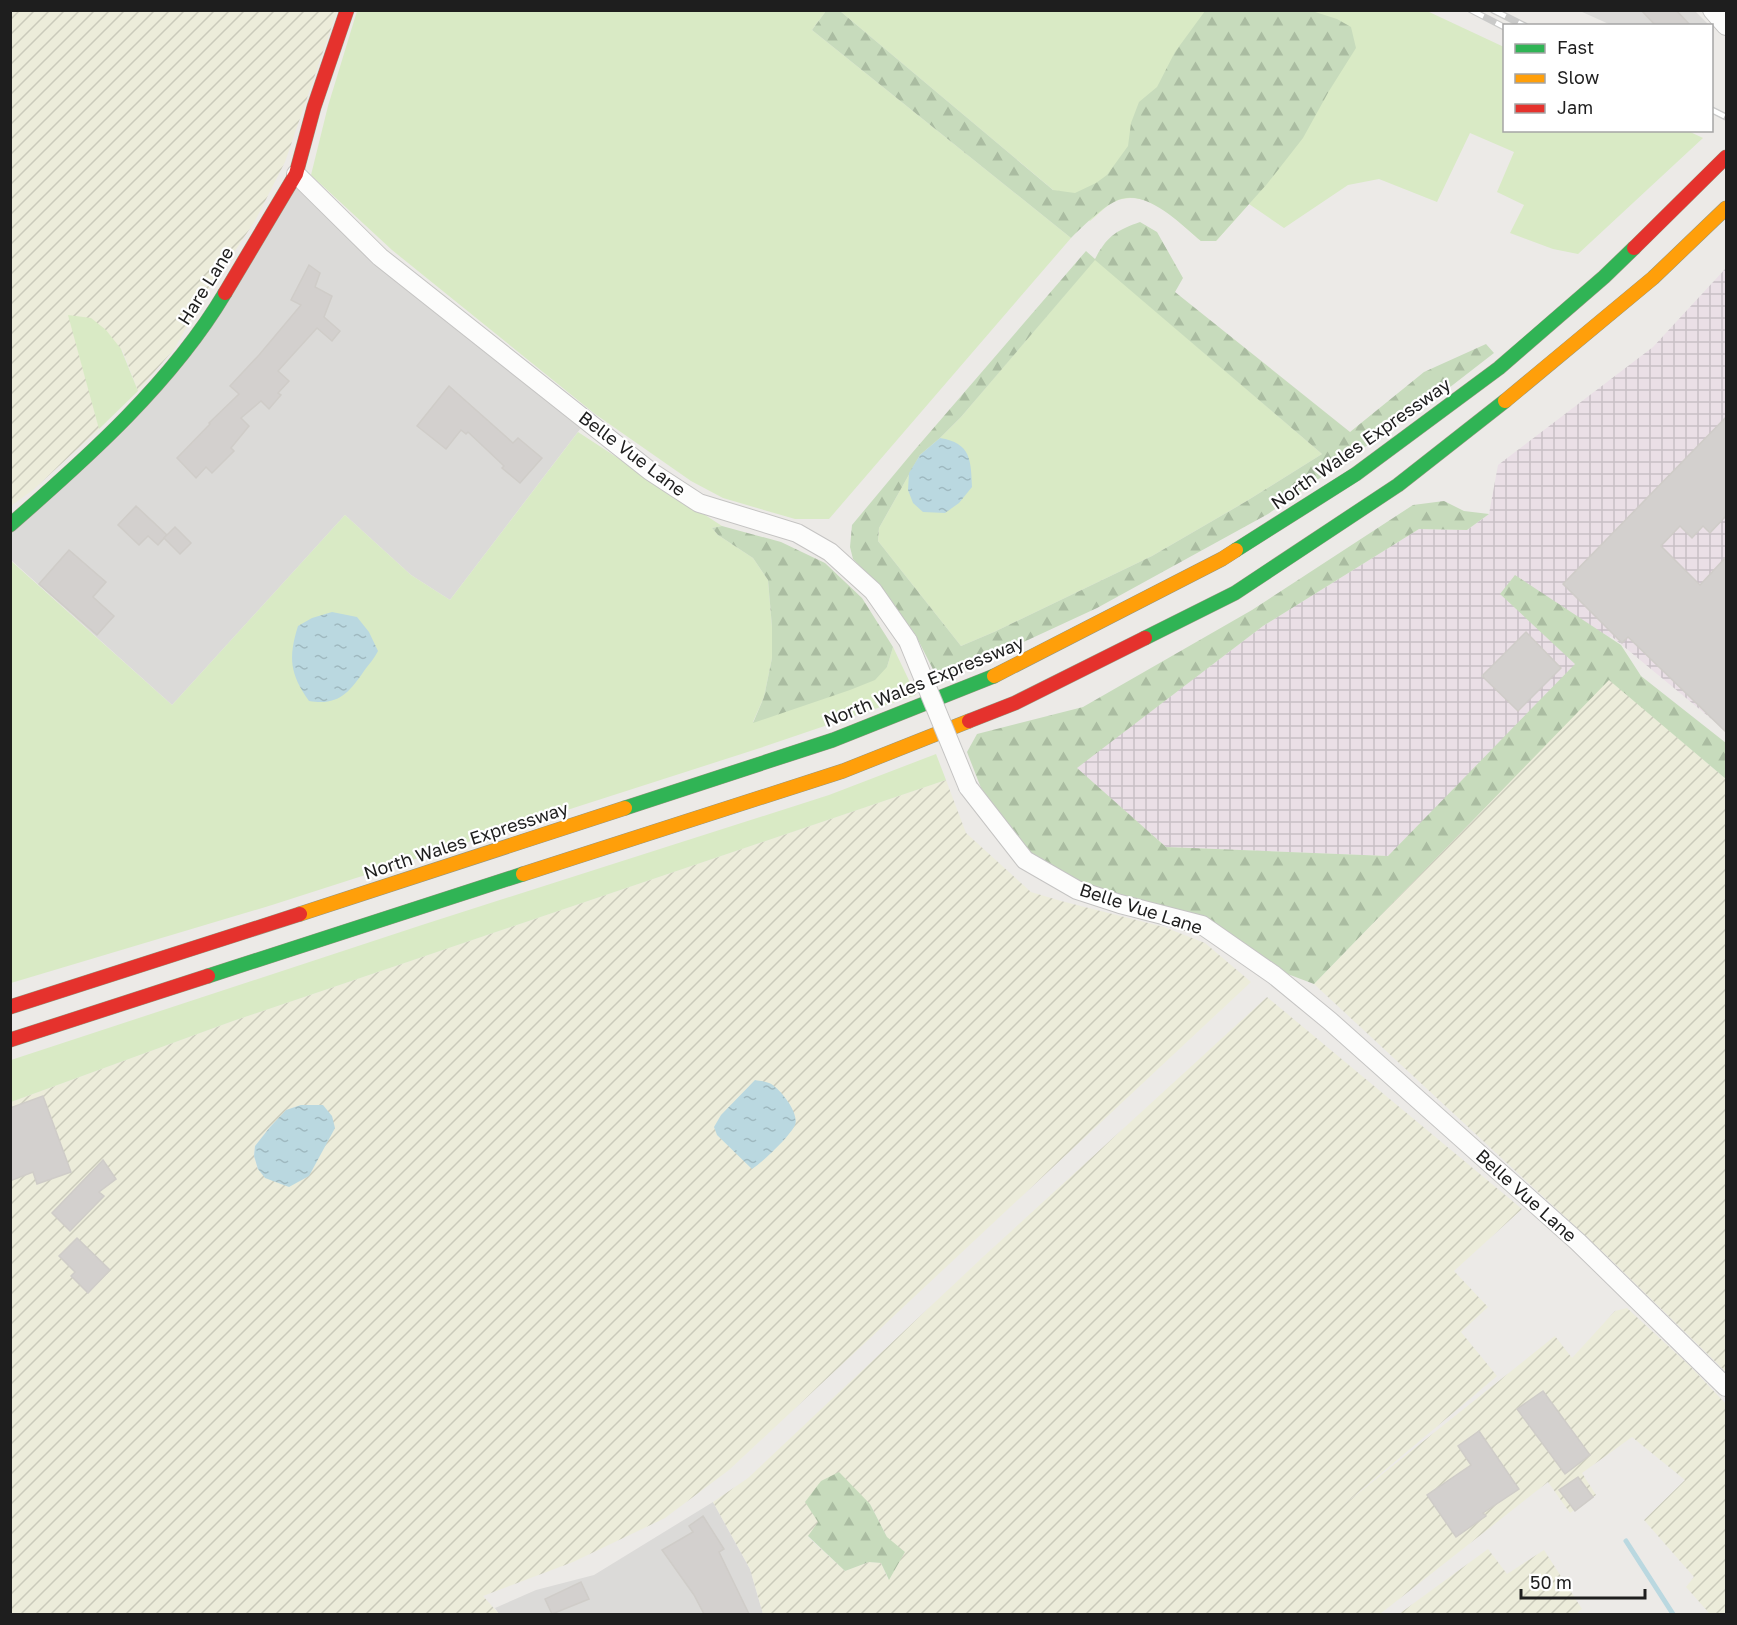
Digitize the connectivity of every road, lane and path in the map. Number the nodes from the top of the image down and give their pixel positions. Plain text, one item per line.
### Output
1 (347, 10) edge
2 (1712, 10) edge
3 (1726, 26) edge
4 (1722, 161) edge
5 (296, 174) junction
6 (1726, 208) edge
7 (10, 525) edge
8 (10, 1007) edge
9 (10, 1040) edge
10 (1726, 1387) edge

1 - 5 main road, Hare Lane
2 - 3 street
4 - 8 main road, North Wales Expressway
5 - 7 main road, Hare Lane
5 - 10 street, Belle Vue Lane, bridge
6 - 9 main road

